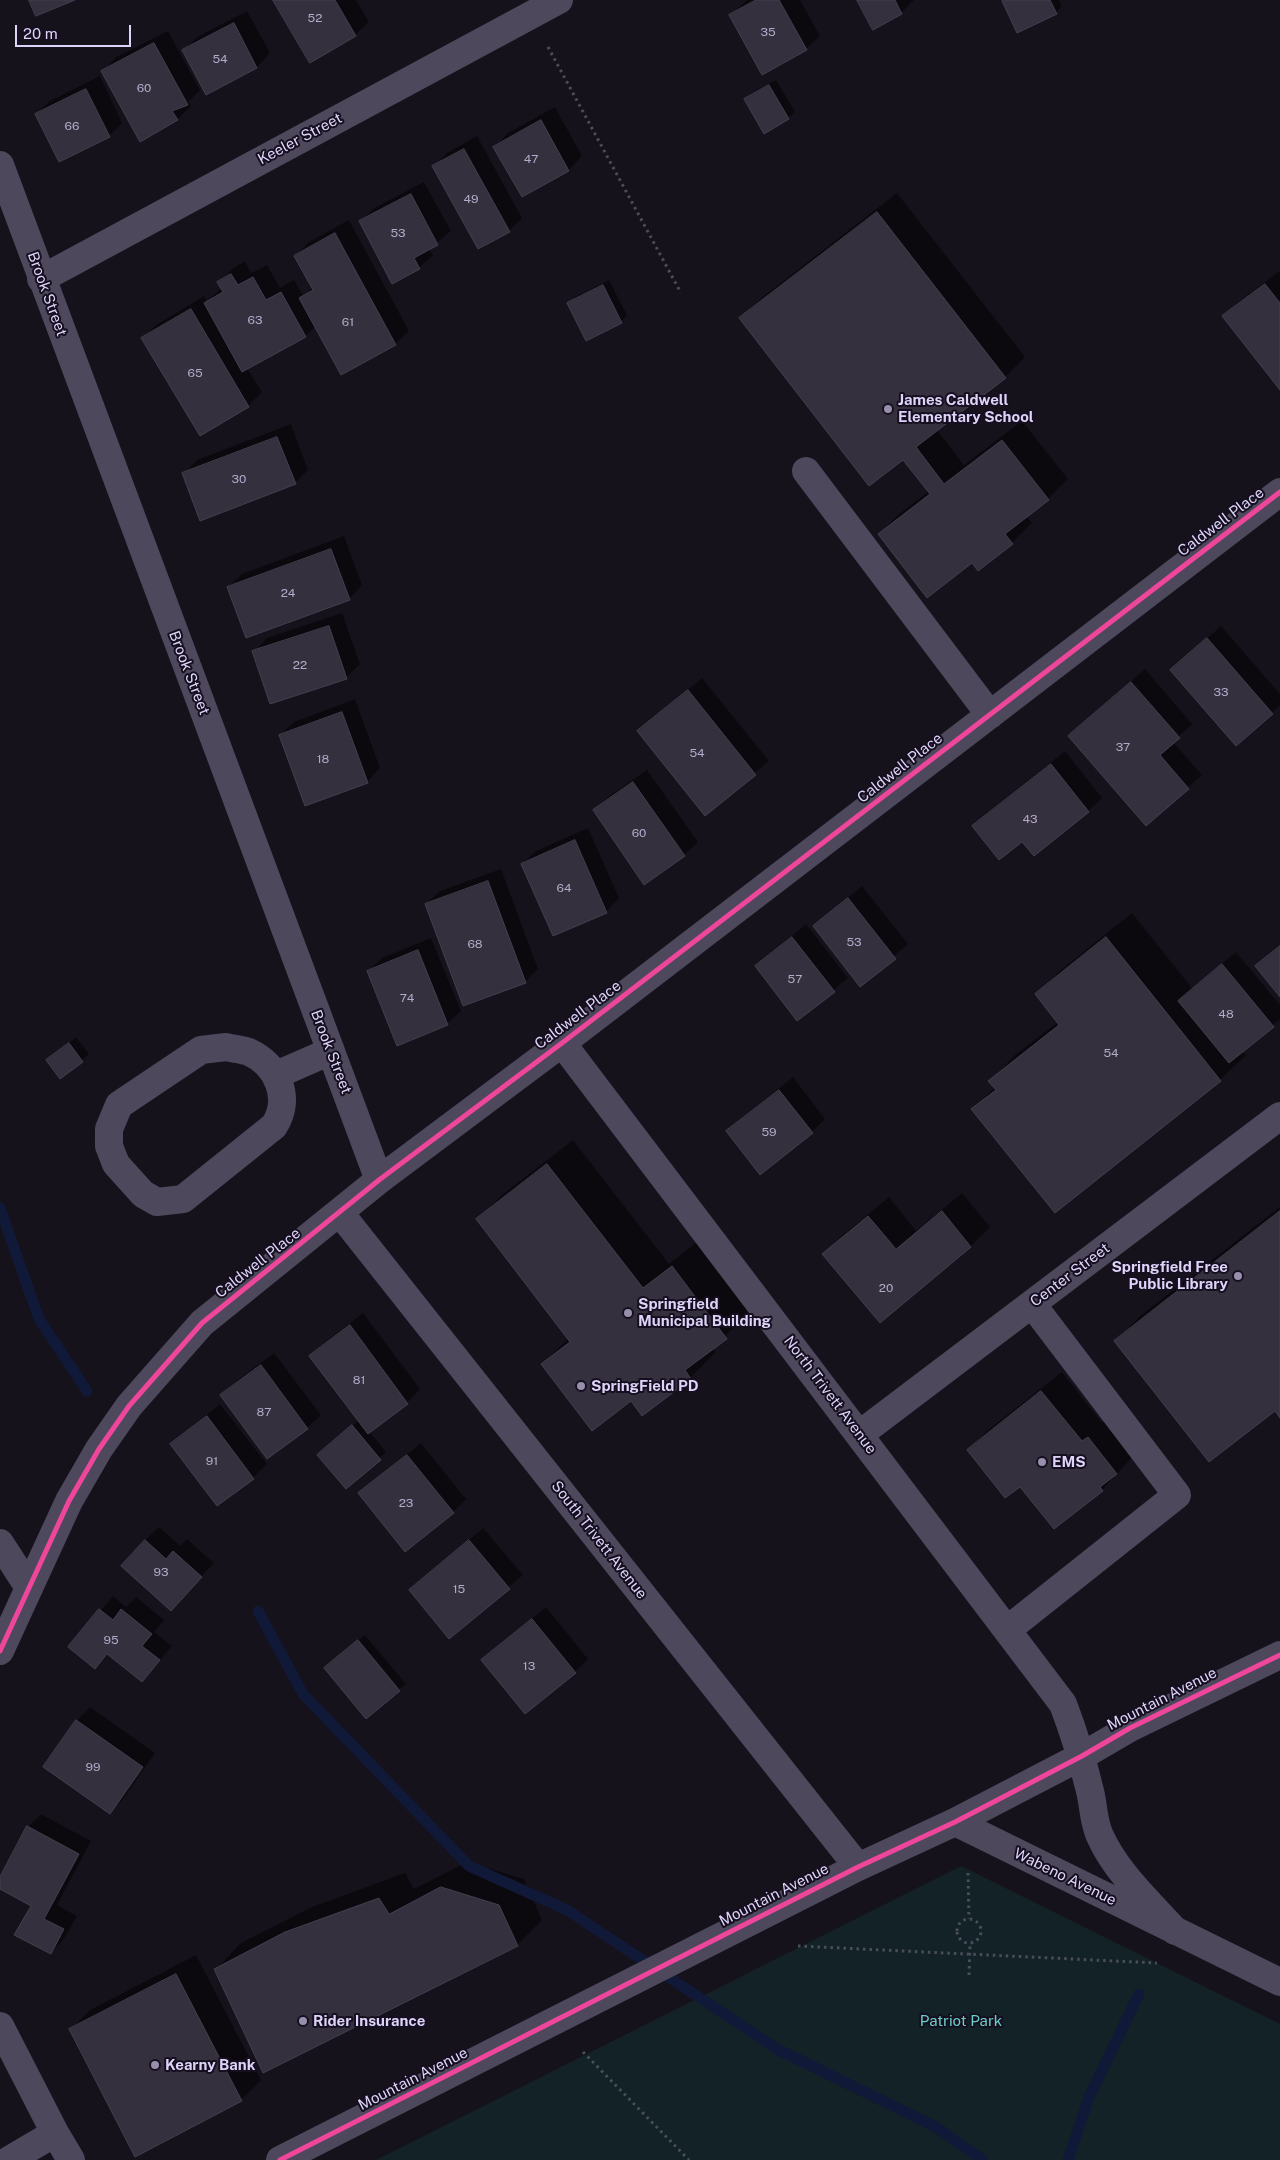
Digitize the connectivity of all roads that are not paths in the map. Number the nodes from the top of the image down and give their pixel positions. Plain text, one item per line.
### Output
1 (560, 0) edge
2 (0, 165) edge
3 (41, 278) junction
4 (806, 471) dead end
5 (1280, 492) edge
6 (990, 714) junction
7 (562, 1043) junction
8 (330, 1052) junction
9 (276, 1075) junction
10 (1280, 1116) edge
11 (380, 1180) junction
12 (340, 1213) junction
13 (1032, 1304) junction
14 (860, 1434) junction
15 (0, 1543) edge
16 (29, 1588) junction
17 (1007, 1630) junction
18 (0, 1652) edge
19 (1280, 1655) edge
20 (1082, 1756) junction
21 (955, 1822) junction
22 (858, 1867) junction
23 (1175, 1931) junction
24 (1280, 1982) edge
25 (0, 2026) edge
26 (55, 2133) junction
27 (9, 2160) edge
28 (71, 2160) edge
29 (280, 2160) edge

1 - 3 street, Keeler Street
2 - 3 street, Brook Street
3 - 8 street, Brook Street
4 - 6 street
5 - 6 street, Caldwell Place
6 - 7 street, Caldwell Place
7 - 11 street, Caldwell Place
7 - 14 street, North Trivett Avenue
8 - 9 street
8 - 11 street, Brook Street
9 - 9 street
10 - 13 street, Center Street
11 - 12 street, Caldwell Place
12 - 16 street, Caldwell Place
12 - 22 street, South Trivett Avenue
13 - 14 street, Center Street
13 - 17 street
14 - 17 street, North Trivett Avenue
15 - 16 street
16 - 18 street, Caldwell Place
17 - 20 street, North Trivett Avenue
19 - 20 street, Mountain Avenue
20 - 21 street, Mountain Avenue
20 - 23 street, Wabeno Avenue
21 - 22 street, Mountain Avenue
21 - 23 street, Wabeno Avenue
22 - 29 street, Mountain Avenue
23 - 24 street, Wabeno Avenue
25 - 26 street
26 - 27 street
26 - 28 street

